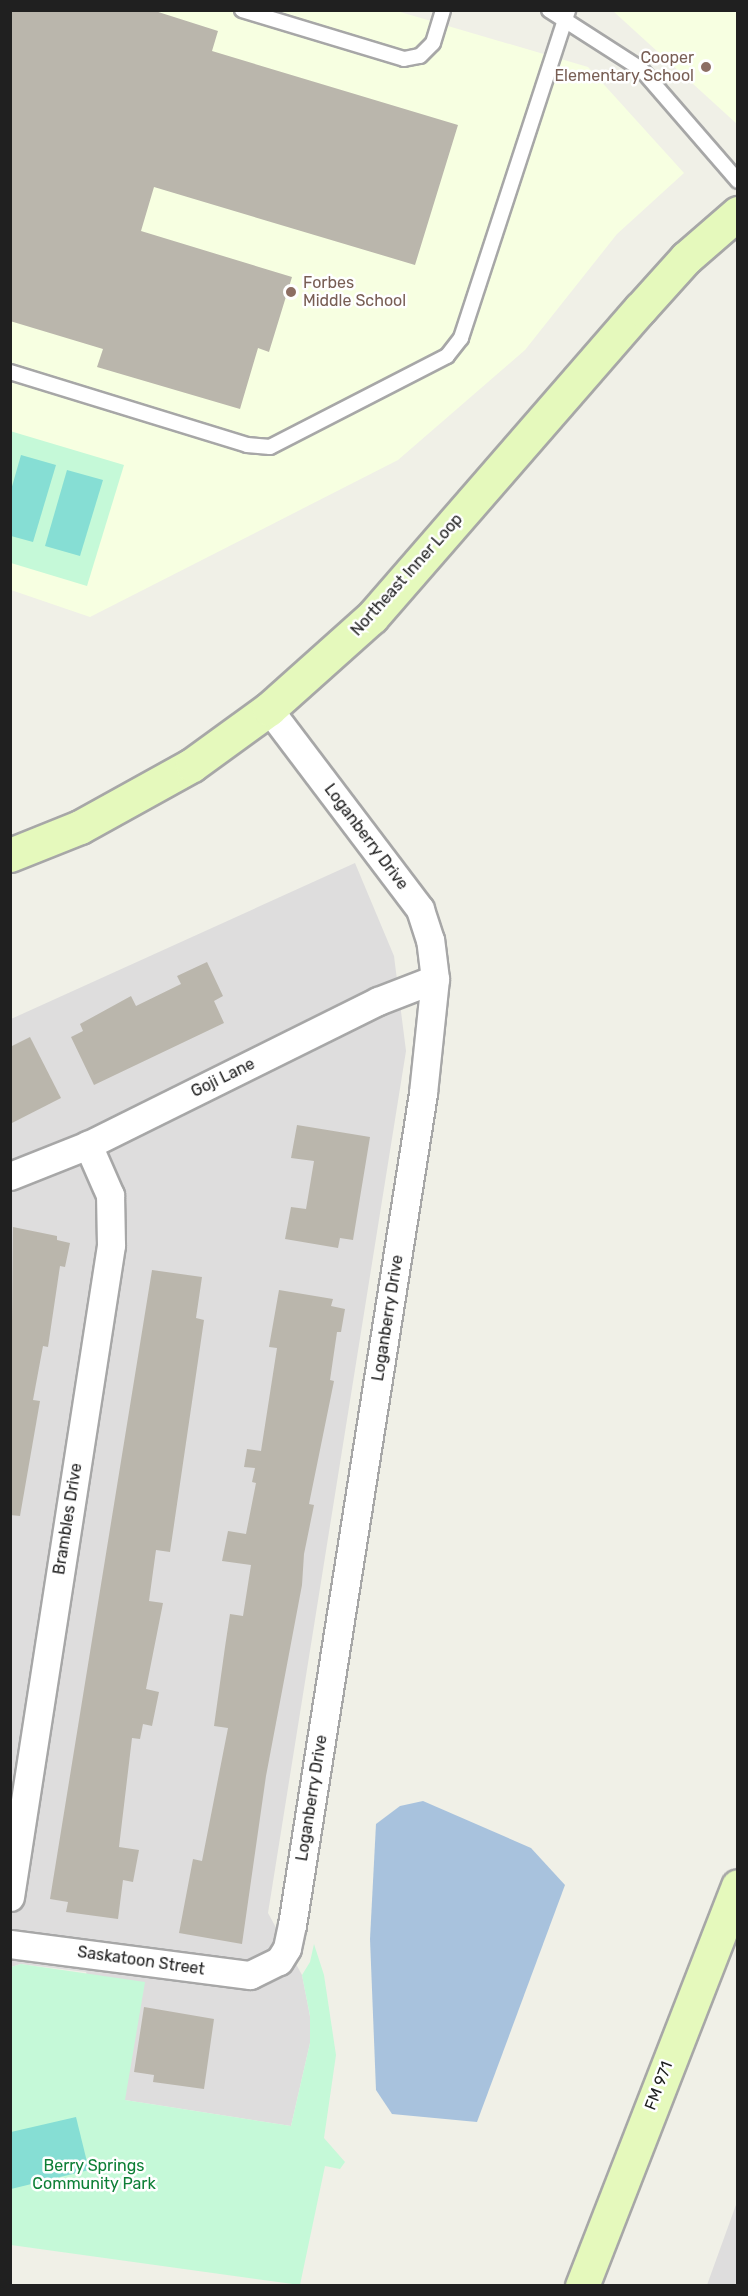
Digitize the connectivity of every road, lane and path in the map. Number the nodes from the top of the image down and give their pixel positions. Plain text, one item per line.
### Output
1 (242, 10) edge
2 (443, 10) edge
3 (549, 10) edge
4 (566, 14) edge
5 (738, 181) edge
6 (738, 213) edge
7 (10, 372) edge
8 (269, 709) junction
9 (10, 855) edge
10 (435, 979) junction
11 (88, 1145) junction
12 (10, 1176) edge
13 (738, 1886) edge
14 (10, 1897) edge
15 (10, 1944) edge
16 (270, 1968) joint
17 (582, 2286) edge

1 - 2 lane
3 - 4 lane
4 - 5 lane
4 - 7 lane
6 - 8 main road, Northeast Inner Loop
8 - 9 main road, Northeast Inner Loop
8 - 10 street, Loganberry Drive
10 - 11 street, Goji Lane
10 - 16 street, Loganberry Drive
11 - 12 street, Goji Lane
11 - 14 street, Brambles Drive
13 - 17 main road, FM 971 / FM 971
15 - 16 street, Saskatoon Street

